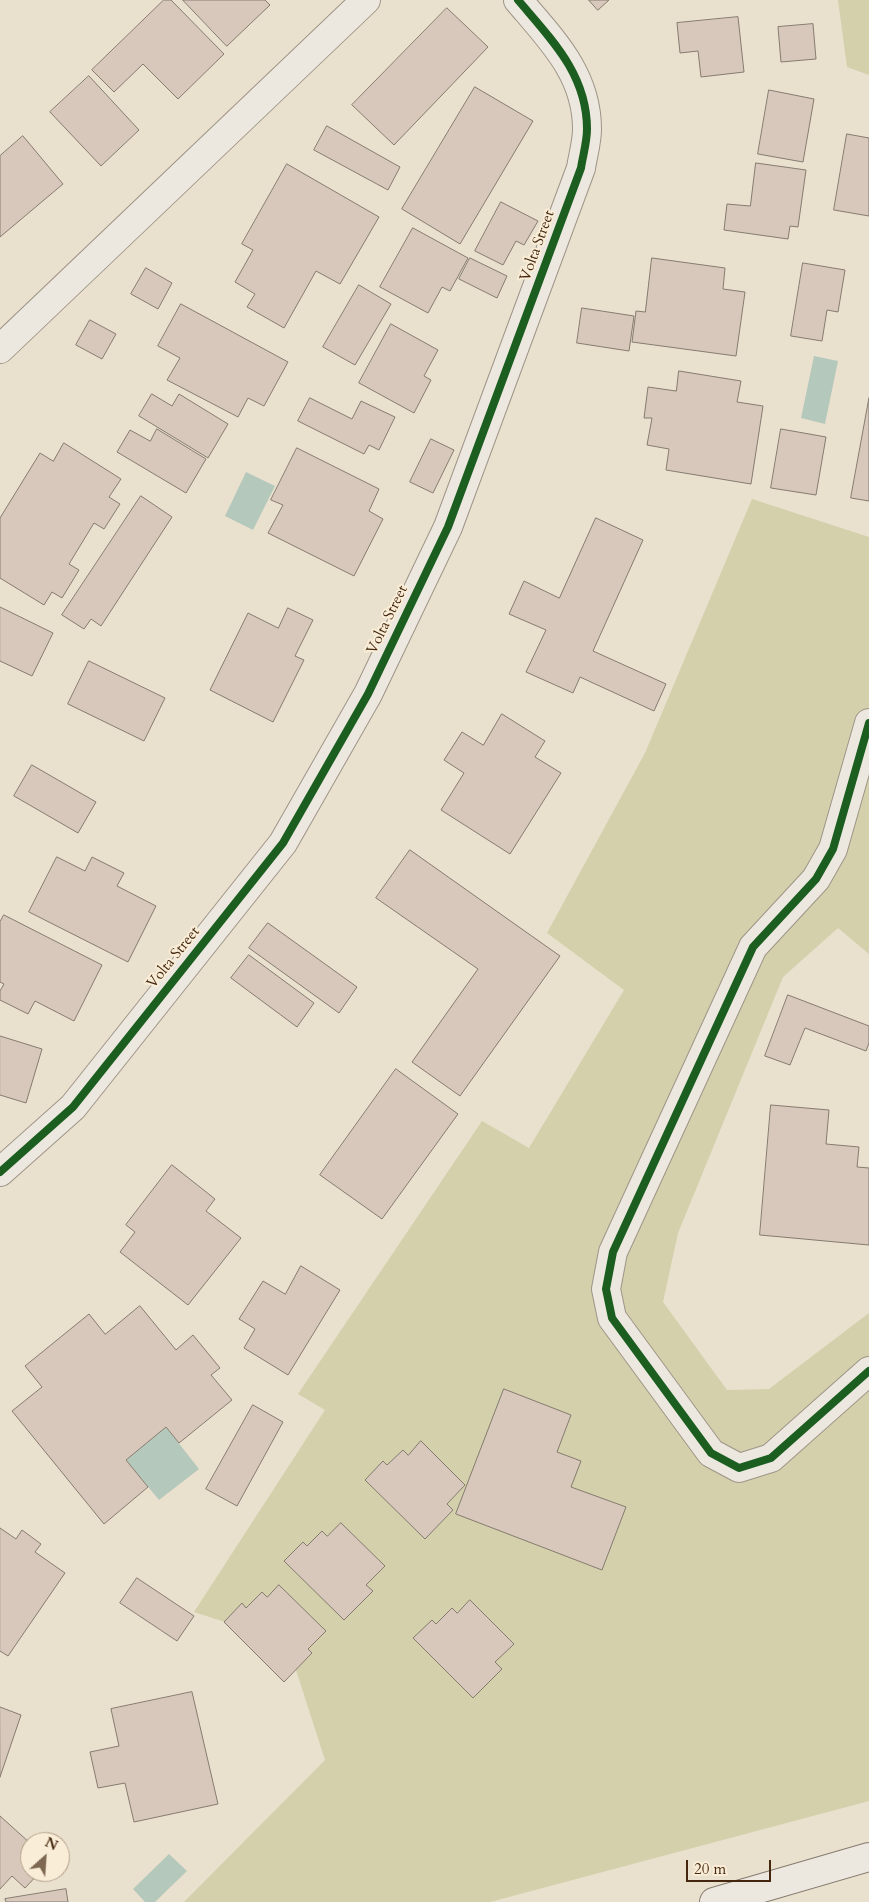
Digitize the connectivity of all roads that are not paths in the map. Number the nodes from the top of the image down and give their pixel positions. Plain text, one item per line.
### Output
1 (366, 0) edge
2 (518, 0) edge
3 (0, 349) edge
4 (869, 723) edge
5 (0, 1172) edge
6 (869, 1371) edge
7 (869, 1857) edge
8 (714, 1902) edge

1 - 3 street
2 - 5 street, Volta Street
4 - 6 street
7 - 8 street

